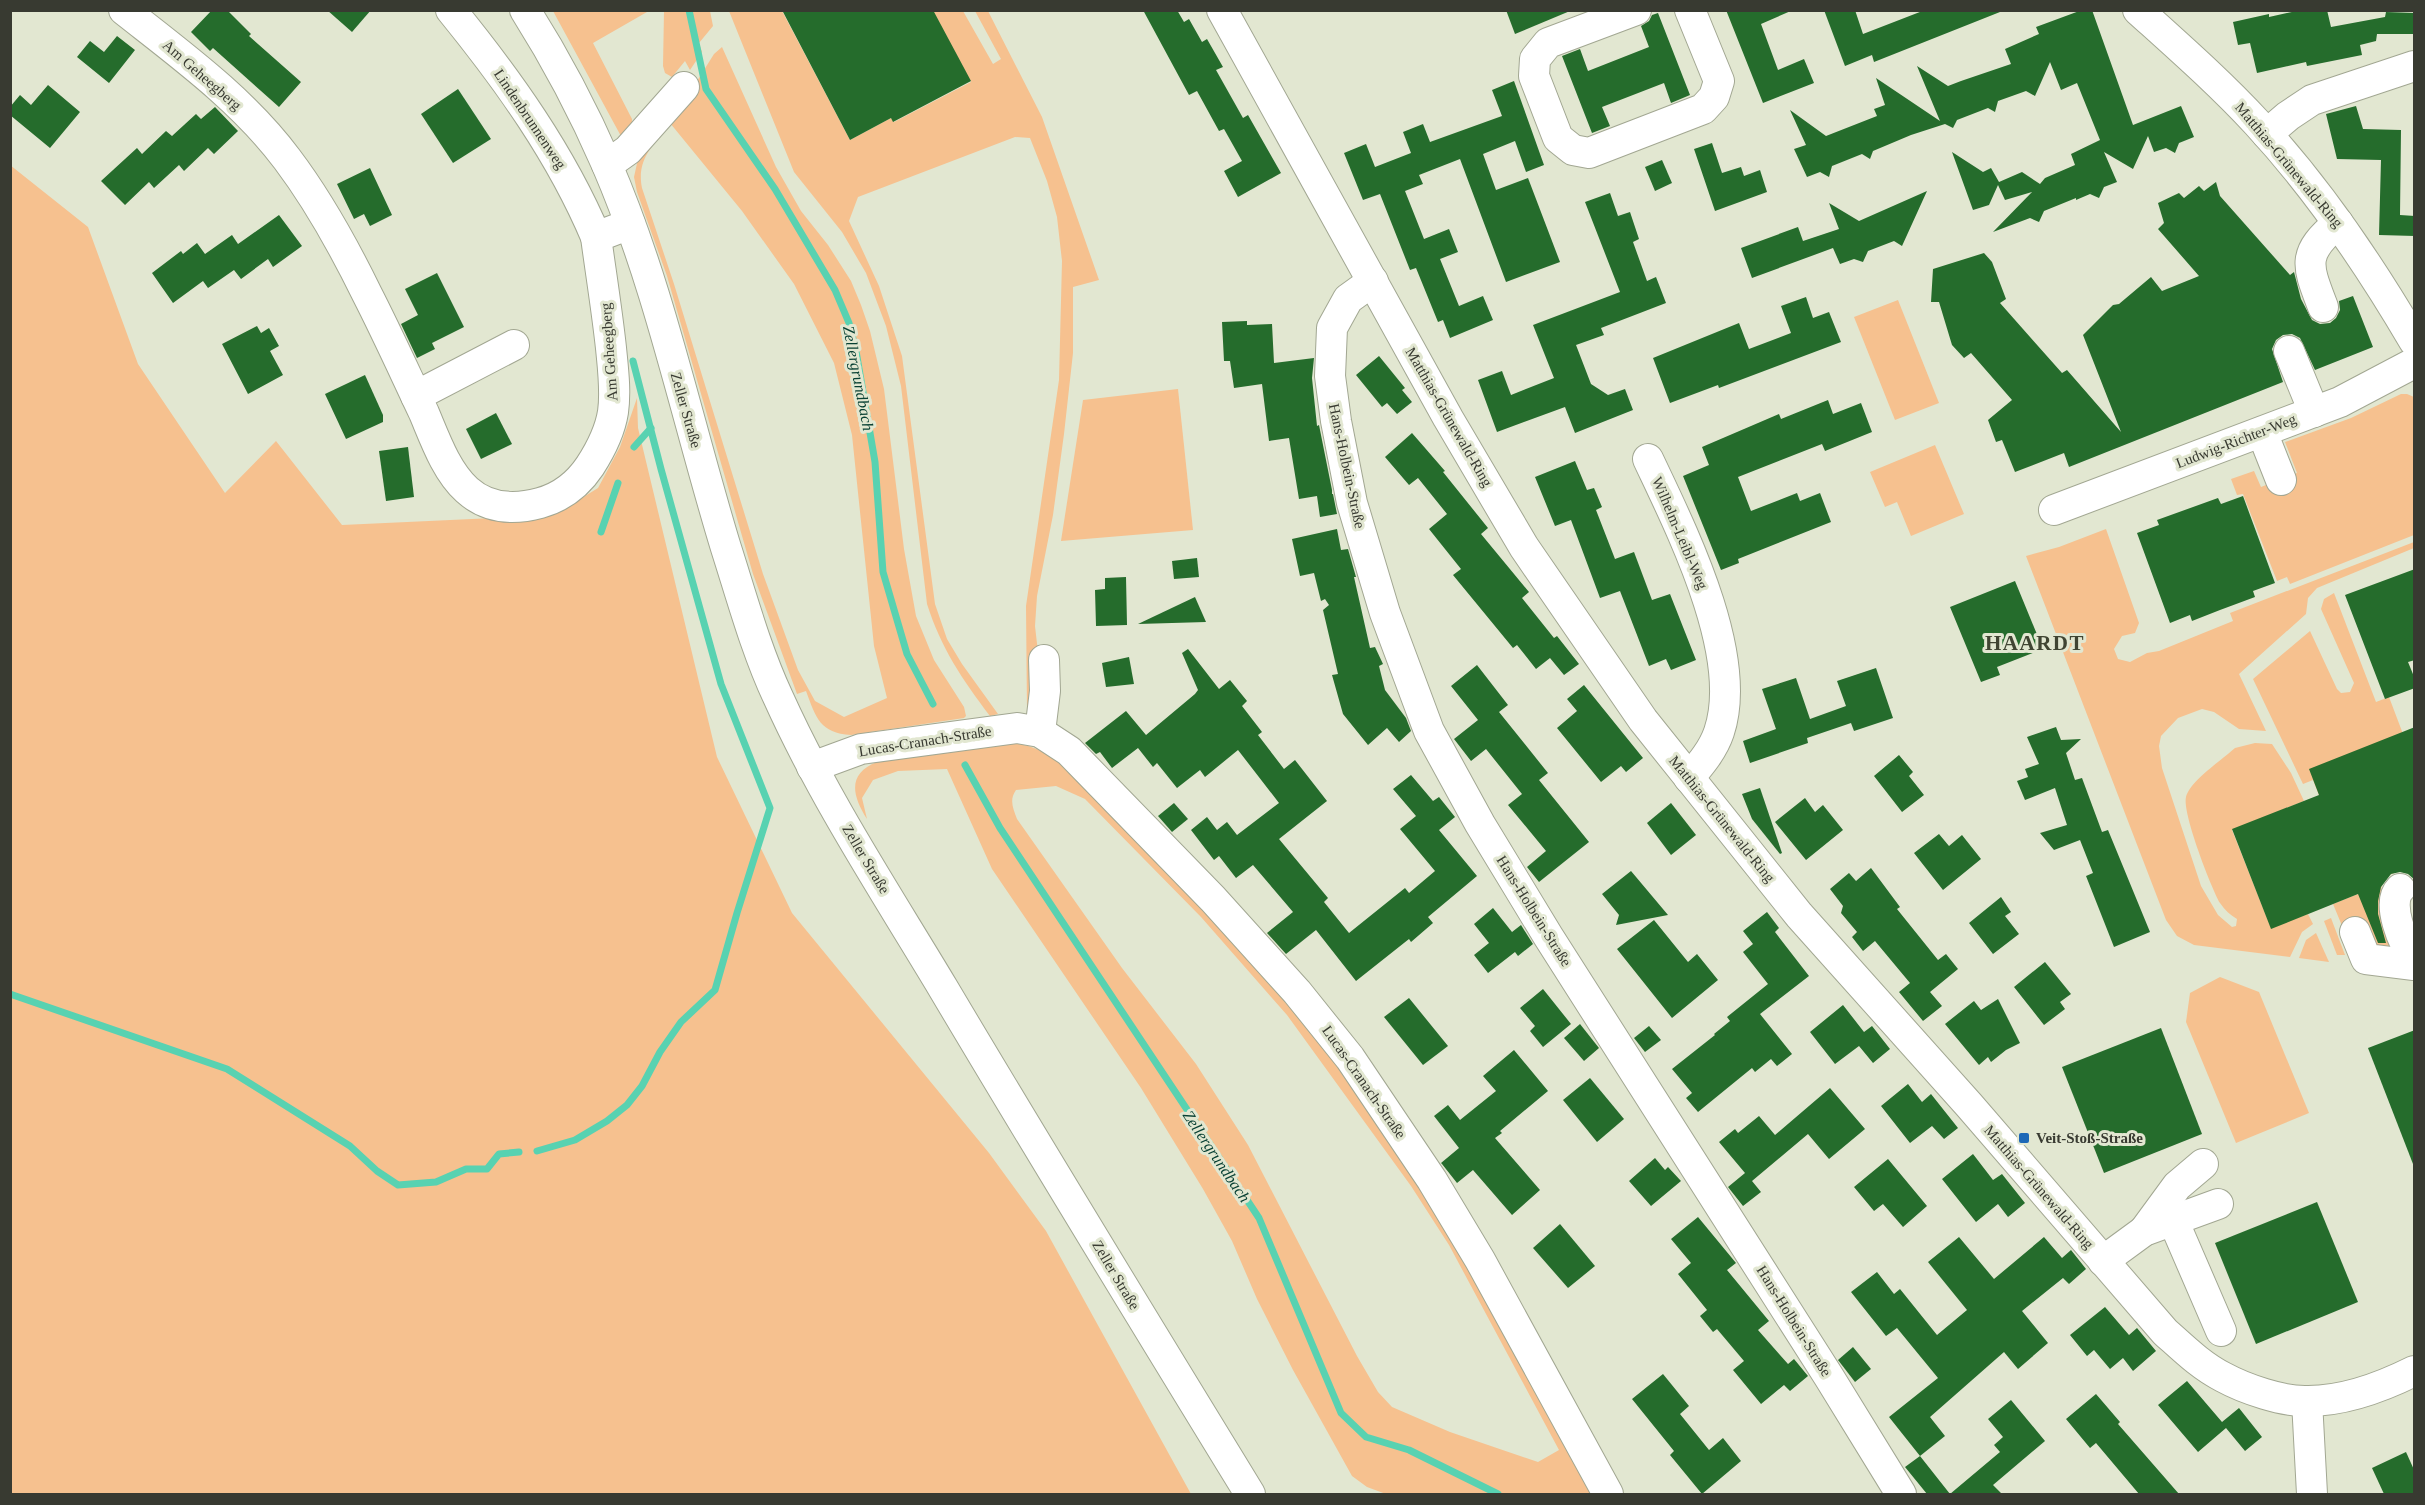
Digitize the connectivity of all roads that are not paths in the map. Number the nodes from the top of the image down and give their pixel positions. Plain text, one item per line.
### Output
1 (124, 10) edge
2 (451, 10) edge
3 (525, 10) edge
4 (1222, 10) edge
5 (1635, 10) edge
6 (1690, 10) edge
7 (2138, 10) edge
8 (2415, 66) edge
9 (684, 87) dead end
10 (2267, 134) junction
11 (607, 165) junction
12 (2338, 223) junction
13 (630, 224) junction
14 (596, 237) junction
15 (1373, 281) junction
16 (2323, 307) dead end
17 (2415, 341) edge
18 (514, 345) dead end
19 (2289, 351) dead end
20 (2415, 363) edge
21 (416, 396) junction
22 (2314, 412) junction
23 (2255, 434) junction
24 (1648, 459) dead end
25 (2275, 482) dead end
26 (2054, 510) dead end
27 (1044, 660) dead end
28 (1040, 732) junction
29 (812, 767) junction
30 (1689, 778) junction
31 (2400, 889) dead end
32 (2355, 932) dead end
33 (2415, 957) edge
34 (2415, 965) edge
35 (2203, 1164) dead end
36 (2218, 1204) dead end
37 (2173, 1220) junction
38 (2144, 1231) junction
39 (2103, 1261) junction
40 (2221, 1331) dead end
41 (2415, 1371) edge
42 (2307, 1401) junction
43 (1250, 1494) edge
44 (1608, 1494) edge
45 (1901, 1494) edge
46 (2312, 1494) edge

1 - 21 street, Am Geheegberg
2 - 14 street, Lindenbrunnenweg
3 - 11 street
4 - 15 street, Matthias-Grünewald-Ring
5 - 6 street
7 - 10 street, Matthias-Grünewald-Ring
8 - 10 street
9 - 11 street
10 - 12 street, Matthias-Grünewald-Ring
11 - 13 street, Zeller Straße
12 - 16 street
12 - 17 street, Matthias-Grünewald-Ring
13 - 14 street
13 - 29 street, Zeller Straße
14 - 21 street, Am Geheegberg
15 - 30 street, Matthias-Grünewald-Ring
15 - 45 street, Hans-Holbein-Straße
18 - 21 street
19 - 22 street
20 - 22 street, Ludwig-Richter-Weg
22 - 23 street, Ludwig-Richter-Weg
23 - 25 street
23 - 26 street, Ludwig-Richter-Weg
24 - 30 street, Wilhelm-Leibl-Weg
27 - 28 street
28 - 29 street, Lucas-Cranach-Straße
28 - 44 street, Lucas-Cranach-Straße
29 - 43 street, Zeller Straße
30 - 39 street, Matthias-Grünewald-Ring
31 - 33 street
32 - 34 street
35 - 38 street
36 - 37 street
37 - 38 street
37 - 40 street
38 - 39 street
39 - 42 street, Matthias-Grünewald-Ring
41 - 42 street, Matthias-Grünewald-Ring
42 - 46 street

